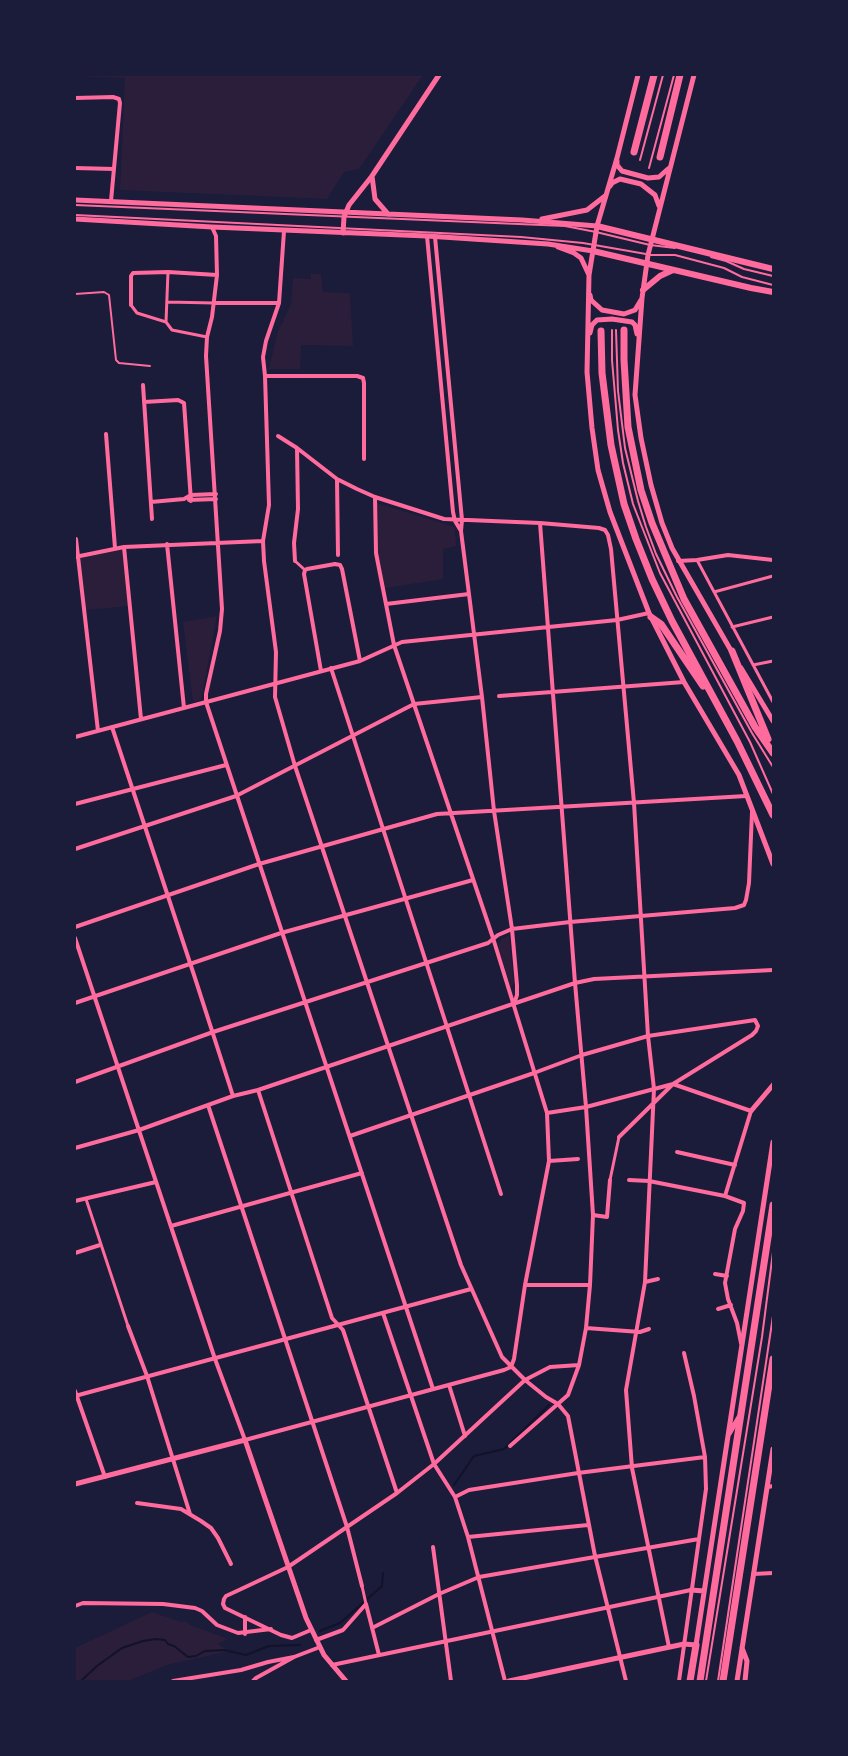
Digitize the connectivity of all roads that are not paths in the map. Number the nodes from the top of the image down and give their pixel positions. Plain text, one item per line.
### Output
1 (439, 75) edge
2 (638, 75) edge
3 (654, 75) edge
4 (664, 75) edge
5 (674, 75) edge
6 (680, 75) edge
7 (694, 75) edge
8 (75, 98) edge
9 (634, 152) dead end
10 (660, 157) dead end
11 (617, 158) junction
12 (640, 160) dead end
13 (670, 167) junction
14 (75, 168) edge
15 (649, 168) dead end
16 (114, 169) junction
17 (372, 176) junction
18 (606, 195) junction
19 (75, 200) edge
20 (111, 201) junction
21 (75, 205) edge
22 (659, 210) junction
23 (344, 214) junction
24 (388, 214) junction
25 (75, 217) edge
26 (534, 220) junction
27 (212, 227) junction
28 (222, 228) junction
29 (596, 229) junction
30 (284, 230) junction
31 (343, 230) junction
32 (216, 236) junction
33 (427, 236) junction
34 (435, 237) junction
35 (651, 242) junction
36 (548, 244) junction
37 (593, 248) junction
38 (648, 255) junction
39 (647, 263) junction
40 (773, 269) edge
41 (675, 270) junction
42 (168, 272) junction
43 (216, 274) junction
44 (589, 275) junction
45 (773, 276) edge
46 (773, 285) edge
47 (588, 289) junction
48 (643, 290) junction
49 (773, 292) edge
50 (75, 294) edge
51 (642, 298) junction
52 (167, 302) junction
53 (214, 303) junction
54 (279, 303) junction
55 (131, 305) joint
56 (166, 322) junction
57 (612, 330) dead end
58 (620, 330) joint
59 (601, 331) dead end
60 (207, 337) junction
61 (588, 342) junction
62 (638, 347) junction
63 (150, 366) dead end
64 (265, 376) junction
65 (143, 385) dead end
66 (144, 402) junction
67 (106, 434) dead end
68 (278, 436) dead end
69 (297, 448) junction
70 (364, 459) dead end
71 (337, 479) junction
72 (216, 494) junction
73 (191, 495) junction
74 (375, 497) junction
75 (184, 499) junction
76 (216, 499) junction
77 (191, 501) junction
78 (151, 502) junction
79 (152, 519) dead end
80 (455, 520) junction
81 (462, 520) junction
82 (540, 523) junction
83 (461, 531) junction
84 (76, 539) edge
85 (264, 541) junction
86 (219, 543) junction
87 (166, 544) junction
88 (124, 547) junction
89 (115, 548) junction
90 (338, 555) dead end
91 (77, 556) edge
92 (697, 560) junction
93 (773, 560) edge
94 (295, 561) joint
95 (678, 561) junction
96 (305, 570) junction
97 (773, 576) edge
98 (714, 592) junction
99 (469, 594) junction
100 (386, 604) junction
101 (650, 615) junction
102 (773, 617) edge
103 (617, 620) junction
104 (732, 627) junction
105 (548, 628) junction
106 (475, 635) junction
107 (394, 645) junction
108 (732, 651) junction
109 (360, 661) junction
110 (773, 661) edge
111 (753, 665) junction
112 (331, 668) junction
113 (321, 671) junction
114 (684, 682) junction
115 (274, 684) junction
116 (623, 688) junction
117 (552, 693) junction
118 (500, 696) dead end
119 (482, 697) junction
120 (716, 701) junction
121 (206, 702) junction
122 (773, 702) edge
123 (414, 704) junction
124 (184, 708) junction
125 (141, 719) junction
126 (773, 721) edge
127 (112, 727) junction
128 (98, 731) junction
129 (353, 736) junction
130 (75, 737) edge
131 (771, 750) edge
132 (226, 765) junction
133 (295, 766) junction
134 (773, 767) edge
135 (132, 789) junction
136 (773, 794) edge
137 (236, 796) junction
138 (746, 796) junction
139 (634, 802) junction
140 (75, 804) edge
141 (561, 808) junction
142 (752, 810) junction
143 (494, 811) junction
144 (450, 812) junction
145 (773, 815) edge
146 (145, 827) junction
147 (383, 829) junction
148 (322, 846) junction
149 (75, 849) edge
150 (258, 864) junction
151 (773, 864) edge
152 (473, 880) junction
153 (168, 895) junction
154 (405, 899) junction
155 (345, 916) junction
156 (642, 916) junction
157 (570, 922) junction
158 (75, 927) edge
159 (512, 929) junction
160 (281, 933) junction
161 (75, 938) edge
162 (493, 938) junction
163 (191, 964) junction
164 (426, 964) junction
165 (773, 970) edge
166 (645, 976) junction
167 (367, 982) junction
168 (575, 983) junction
169 (94, 997) junction
170 (305, 1002) junction
171 (75, 1003) edge
172 (514, 1004) junction
173 (446, 1026) junction
174 (213, 1032) junction
175 (648, 1036) junction
176 (388, 1046) junction
177 (582, 1055) junction
178 (326, 1066) junction
179 (118, 1068) junction
180 (534, 1073) junction
181 (75, 1082) edge
182 (673, 1084) junction
183 (773, 1085) edge
184 (258, 1090) junction
185 (654, 1090) junction
186 (469, 1095) junction
187 (232, 1096) junction
188 (654, 1103) junction
189 (208, 1105) junction
190 (586, 1107) junction
191 (751, 1112) junction
192 (547, 1113) junction
193 (411, 1115) junction
194 (139, 1130) junction
195 (350, 1136) junction
196 (619, 1137) joint
197 (773, 1142) edge
198 (75, 1148) edge
199 (677, 1152) dead end
200 (578, 1160) dead end
201 (549, 1161) junction
202 (735, 1165) junction
203 (362, 1173) junction
204 (610, 1180) joint
205 (629, 1180) dead end
206 (649, 1181) junction
207 (156, 1182) junction
208 (291, 1193) junction
209 (500, 1194) dead end
210 (725, 1196) junction
211 (86, 1199) junction
212 (75, 1202) edge
213 (773, 1205) edge
214 (241, 1207) junction
215 (592, 1215) junction
216 (171, 1226) junction
217 (100, 1245) junction
218 (773, 1252) edge
219 (75, 1253) edge
220 (715, 1274) dead end
221 (727, 1276) junction
222 (658, 1279) dead end
223 (645, 1282) junction
224 (525, 1285) junction
225 (590, 1285) junction
226 (471, 1289) junction
227 (731, 1306) junction
228 (406, 1307) junction
229 (718, 1309) dead end
230 (382, 1313) junction
231 (773, 1316) edge
232 (338, 1324) junction
233 (128, 1326) joint
234 (586, 1328) junction
235 (649, 1329) dead end
236 (636, 1332) junction
237 (285, 1340) junction
238 (742, 1347) junction
239 (684, 1353) dead end
240 (215, 1359) junction
241 (773, 1359) edge
242 (578, 1365) junction
243 (511, 1367) junction
244 (147, 1376) junction
245 (525, 1380) junction
246 (449, 1385) junction
247 (433, 1389) junction
248 (75, 1394) edge
249 (411, 1395) junction
250 (558, 1404) junction
251 (370, 1406) junction
252 (741, 1412) junction
253 (312, 1422) junction
254 (465, 1436) junction
255 (727, 1437) junction
256 (245, 1440) junction
257 (510, 1446) dead end
258 (773, 1449) edge
259 (705, 1457) junction
260 (172, 1459) junction
261 (434, 1464) junction
262 (632, 1468) junction
263 (578, 1473) junction
264 (105, 1477) junction
265 (75, 1484) edge
266 (770, 1487) edge
267 (397, 1493) junction
268 (455, 1497) junction
269 (137, 1503) dead end
270 (190, 1514) junction
271 (588, 1525) junction
272 (347, 1527) junction
273 (468, 1537) junction
274 (699, 1539) junction
275 (433, 1547) dead end
276 (648, 1547) junction
277 (594, 1556) junction
278 (231, 1564) dead end
279 (288, 1567) junction
280 (773, 1573) edge
281 (754, 1574) junction
282 (479, 1577) junction
283 (362, 1586) joint
284 (692, 1590) junction
285 (704, 1591) junction
286 (439, 1594) junction
287 (658, 1596) junction
288 (366, 1604) junction
289 (75, 1606) edge
290 (607, 1606) junction
291 (244, 1618) junction
292 (372, 1628) junction
293 (270, 1630) junction
294 (311, 1630) junction
295 (492, 1631) junction
296 (245, 1634) junction
297 (316, 1640) junction
298 (446, 1641) junction
299 (684, 1644) junction
300 (696, 1645) junction
301 (320, 1647) junction
302 (669, 1647) junction
303 (742, 1648) junction
304 (379, 1655) junction
305 (294, 1657) junction
306 (620, 1658) junction
307 (331, 1665) junction
308 (186, 1680) edge
309 (173, 1681) edge
310 (253, 1681) edge
311 (346, 1681) edge
312 (451, 1681) edge
313 (505, 1681) edge
314 (509, 1681) edge
315 (626, 1681) edge
316 (678, 1681) edge
317 (690, 1681) edge
318 (700, 1681) edge
319 (706, 1681) edge
320 (718, 1681) edge
321 (723, 1681) edge
322 (737, 1681) edge
323 (745, 1681) edge

1 - 17 street
2 - 11 street
3 - 9 highway
4 - 12 lane
5 - 15 lane
6 - 10 highway
7 - 13 street
8 - 16 street
11 - 13 street
11 - 18 street
13 - 22 street
14 - 16 street
16 - 20 street
17 - 23 street
17 - 24 street
18 - 22 street
18 - 26 street
18 - 29 street
19 - 20 street
20 - 23 street
21 - 23 lane
22 - 35 street
23 - 24 street
23 - 29 lane
23 - 31 street
24 - 26 street
25 - 27 street
25 - 31 lane
26 - 29 street
27 - 28 street
27 - 32 street
28 - 30 street
28 - 32 street
29 - 35 main road
29 - 37 street
30 - 31 street
30 - 54 street
31 - 33 street
31 - 37 lane
32 - 43 street
33 - 34 street
33 - 80 street
34 - 36 street
34 - 81 street
35 - 38 street
35 - 40 main road
35 - 45 lane
36 - 37 street
36 - 44 street
37 - 38 lane
37 - 39 main road
37 - 44 street
38 - 39 street
38 - 46 lane
39 - 41 main road
39 - 48 street
41 - 48 main road
41 - 49 main road
42 - 43 street
42 - 52 street
42 - 55 street
43 - 53 street
44 - 47 street
47 - 51 street
47 - 61 street
48 - 51 street
50 - 63 lane
51 - 62 street
52 - 53 street
52 - 56 street
53 - 54 street
53 - 60 street
54 - 64 street
55 - 56 street
56 - 60 street
57 - 136 lane
58 - 131 highway
58 - 134 lane
59 - 120 highway
60 - 72 street
61 - 62 street
61 - 101 street
62 - 95 street
64 - 70 street
64 - 85 street
65 - 66 street
66 - 73 street
66 - 78 street
67 - 89 street
68 - 69 street
69 - 71 street
69 - 94 street
71 - 74 street
71 - 90 street
72 - 73 street
72 - 76 street
73 - 75 street
73 - 77 street
74 - 80 street
74 - 100 street
75 - 77 street
75 - 78 street
76 - 77 street
76 - 86 street
78 - 79 street
80 - 81 street
80 - 83 street
81 - 82 street
81 - 83 street
82 - 103 street
82 - 105 street
83 - 99 street
84 - 91 street
85 - 86 street
85 - 115 street
86 - 87 street
86 - 121 street
87 - 88 street
87 - 124 street
88 - 89 street
88 - 125 street
89 - 91 street
91 - 128 street
92 - 93 street
92 - 95 street
92 - 98 street
94 - 96 street
95 - 108 street
96 - 109 street
96 - 113 street
97 - 98 street
98 - 104 street
99 - 100 street
99 - 106 street
100 - 107 street
101 - 103 street
101 - 114 street
101 - 120 highway
102 - 104 street
103 - 105 street
103 - 116 street
104 - 111 street
105 - 106 street
105 - 117 street
106 - 107 street
106 - 119 street
107 - 109 street
107 - 123 street
108 - 126 street
108 - 131 highway
109 - 112 street
110 - 111 street
111 - 122 street
112 - 113 street
112 - 129 street
113 - 115 street
114 - 116 street
114 - 138 street
115 - 121 street
115 - 133 street
116 - 117 street
116 - 139 street
117 - 118 street
117 - 141 street
119 - 123 street
119 - 143 street
120 - 145 highway
121 - 124 street
121 - 132 street
123 - 129 street
123 - 144 street
124 - 125 street
125 - 127 street
127 - 128 street
127 - 135 street
128 - 130 street
129 - 133 street
129 - 147 street
132 - 135 street
132 - 137 street
133 - 137 street
133 - 148 street
135 - 140 street
135 - 146 street
137 - 146 street
137 - 150 street
138 - 139 street
138 - 142 street
139 - 141 street
139 - 156 street
141 - 143 street
141 - 157 street
142 - 151 street
142 - 156 street
143 - 144 street
143 - 159 street
144 - 147 street
144 - 152 street
146 - 149 street
146 - 153 street
147 - 148 street
147 - 154 street
148 - 150 street
148 - 155 street
150 - 153 street
150 - 160 street
152 - 154 street
152 - 162 street
153 - 158 street
153 - 163 street
154 - 155 street
154 - 164 street
155 - 160 street
155 - 167 street
156 - 157 street
156 - 166 street
157 - 159 street
157 - 168 street
159 - 162 street
159 - 172 street
160 - 163 street
160 - 170 street
161 - 169 street
162 - 164 street
162 - 172 street
163 - 169 street
163 - 174 street
164 - 167 street
164 - 173 street
165 - 166 street
166 - 168 street
166 - 175 street
167 - 170 street
167 - 176 street
168 - 172 street
168 - 177 street
169 - 171 street
169 - 179 street
170 - 174 street
170 - 178 street
172 - 173 street
172 - 180 street
173 - 176 street
173 - 186 street
174 - 179 street
174 - 187 street
175 - 177 street
175 - 182 street
175 - 185 street
176 - 178 street
176 - 193 street
177 - 180 street
177 - 190 street
178 - 184 street
178 - 195 street
179 - 181 street
179 - 194 street
180 - 186 street
180 - 192 street
182 - 185 street
182 - 188 street
182 - 191 street
183 - 191 street
184 - 187 street
184 - 208 street
185 - 188 street
185 - 190 street
186 - 193 street
186 - 209 street
187 - 189 street
188 - 196 street
188 - 206 street
189 - 194 street
189 - 214 street
190 - 192 street
190 - 215 street
191 - 202 street
192 - 201 street
193 - 195 street
193 - 226 street
194 - 198 street
194 - 207 street
195 - 203 street
196 - 204 street
197 - 238 street
199 - 202 street
200 - 201 street
201 - 224 street
202 - 210 street
203 - 208 street
203 - 228 street
204 - 215 street
205 - 206 street
206 - 210 street
206 - 223 street
207 - 211 street
207 - 216 street
208 - 214 street
208 - 232 street
210 - 221 street
211 - 212 street
211 - 217 street
213 - 252 highway
214 - 216 street
214 - 237 street
215 - 225 street
216 - 240 street
217 - 219 street
217 - 233 street
218 - 319 lane
220 - 221 street
221 - 227 street
222 - 223 street
223 - 236 street
224 - 225 street
224 - 243 street
225 - 234 street
226 - 228 street
226 - 243 street
227 - 229 street
227 - 238 street
228 - 230 street
228 - 247 street
230 - 232 street
230 - 249 street
231 - 320 lane
232 - 237 street
232 - 251 street
233 - 244 street
234 - 236 street
234 - 242 street
235 - 236 street
236 - 262 street
237 - 240 street
237 - 253 street
238 - 255 street
239 - 259 street
240 - 244 street
240 - 256 street
241 - 321 highway
242 - 245 street
242 - 250 street
243 - 245 street
243 - 246 street
244 - 248 street
244 - 260 street
245 - 250 street
245 - 254 street
246 - 247 street
246 - 254 street
247 - 249 street
248 - 264 street
249 - 251 street
249 - 261 street
250 - 257 street
250 - 263 street
251 - 253 street
251 - 267 street
252 - 255 street
252 - 318 highway
253 - 256 street
253 - 272 street
254 - 261 street
255 - 285 street
256 - 260 street
256 - 279 street
258 - 266 street
259 - 262 street
259 - 274 street
260 - 264 street
260 - 270 street
261 - 267 street
261 - 268 street
262 - 263 street
262 - 276 street
263 - 268 street
263 - 271 street
264 - 265 street
266 - 281 street
267 - 272 street
268 - 273 street
269 - 270 street
270 - 278 street
271 - 273 street
271 - 277 street
272 - 279 street
272 - 283 street
273 - 282 street
274 - 276 street
274 - 284 street
275 - 286 street
276 - 277 street
276 - 287 street
277 - 282 street
277 - 290 street
279 - 291 street
279 - 294 street
280 - 281 street
281 - 303 street
282 - 286 street
282 - 295 street
283 - 288 street
284 - 285 street
284 - 287 street
284 - 299 street
285 - 300 street
286 - 292 street
286 - 298 street
287 - 290 street
287 - 302 street
288 - 292 street
288 - 297 street
289 - 296 street
290 - 295 street
290 - 306 street
291 - 293 street
291 - 296 street
292 - 304 street
293 - 294 street
293 - 296 street
294 - 297 street
295 - 298 street
295 - 313 street
297 - 301 street
298 - 304 street
298 - 312 street
299 - 300 street
299 - 302 street
299 - 316 street
300 - 317 highway
301 - 305 street
301 - 307 street
302 - 306 street
303 - 322 street
303 - 323 street
304 - 307 street
305 - 308 street
305 - 310 street
306 - 314 street
306 - 315 street
307 - 311 street
308 - 309 street

